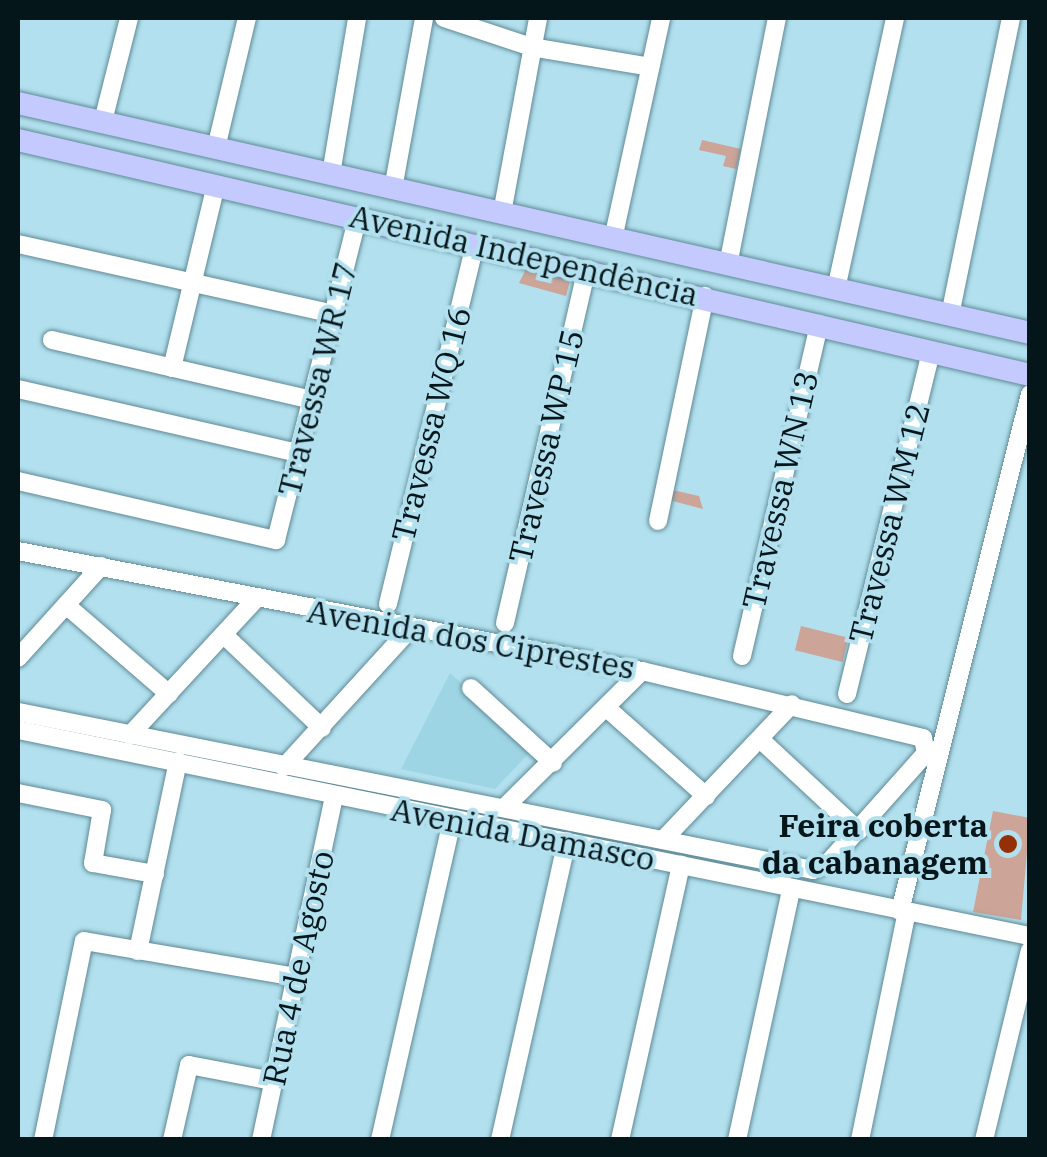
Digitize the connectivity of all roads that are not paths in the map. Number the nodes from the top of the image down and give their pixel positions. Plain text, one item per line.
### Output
1 (129, 18) edge
2 (247, 18) edge
3 (357, 18) edge
4 (424, 18) edge
5 (444, 18) edge
6 (538, 18) edge
7 (661, 18) edge
8 (777, 18) edge
9 (895, 18) edge
10 (1010, 18) edge
11 (530, 47) junction
12 (650, 66) junction
13 (18, 103) edge
14 (102, 122) junction
15 (18, 140) edge
16 (216, 148) junction
17 (331, 174) junction
18 (216, 185) junction
19 (394, 189) junction
20 (502, 214) junction
21 (358, 218) junction
22 (613, 239) junction
23 (18, 244) edge
24 (475, 245) junction
25 (728, 265) junction
26 (587, 269) junction
27 (192, 284) junction
28 (836, 289) junction
29 (704, 296) junction
30 (333, 314) junction
31 (950, 315) junction
32 (819, 324) junction
33 (1030, 332) edge
34 (52, 340) dead end
35 (932, 353) junction
36 (172, 368) junction
37 (1030, 375) edge
38 (18, 390) edge
39 (1030, 394) edge
40 (311, 400) junction
41 (298, 453) junction
42 (18, 481) edge
43 (658, 520) dead end
44 (18, 551) edge
45 (101, 566) junction
46 (255, 600) junction
47 (388, 604) dead end
48 (66, 605) junction
49 (506, 623) dead end
50 (411, 628) junction
51 (224, 635) junction
52 (742, 656) dead end
53 (18, 658) edge
54 (642, 671) junction
55 (472, 688) dead end
56 (168, 694) junction
57 (847, 694) dead end
58 (792, 704) junction
59 (610, 710) junction
60 (18, 712) edge
61 (322, 728) junction
62 (18, 730) edge
63 (130, 735) junction
64 (762, 741) junction
65 (178, 761) junction
66 (553, 763) junction
67 (284, 767) junction
68 (18, 793) edge
69 (334, 796) junction
70 (706, 796) junction
71 (506, 806) junction
72 (452, 821) junction
73 (859, 831) junction
74 (663, 840) junction
75 (567, 841) junction
76 (681, 864) junction
77 (155, 874) junction
78 (791, 890) junction
79 (904, 912) junction
80 (1030, 936) edge
81 (138, 950) junction
82 (1030, 950) edge
83 (297, 977) junction
84 (274, 1080) junction
85 (42, 1140) edge
86 (172, 1140) edge
87 (261, 1140) edge
88 (380, 1140) edge
89 (500, 1140) edge
90 (620, 1140) edge
91 (737, 1140) edge
92 (860, 1140) edge
93 (984, 1140) edge

1 - 14 street
2 - 16 street
3 - 17 street
4 - 19 street
5 - 11 street
6 - 11 street
7 - 12 street
8 - 25 street
9 - 28 street
10 - 31 street
11 - 12 street
11 - 20 street
12 - 22 street
13 - 14 main road, Avenida Independência
14 - 16 main road, Avenida Independência
15 - 18 main road, Avenida Independência
16 - 17 main road, Avenida Independência
17 - 19 main road, Avenida Independência
18 - 21 main road, Avenida Independência
18 - 27 street
19 - 20 main road, Avenida Independência
20 - 22 main road, Avenida Independência
21 - 24 main road, Avenida Independência
21 - 30 street, Travessa WR 17
22 - 25 main road, Avenida Independência
23 - 27 street
24 - 26 main road, Avenida Independência
24 - 47 street, Travessa WQ 16
25 - 28 main road, Avenida Independência
26 - 29 main road, Avenida Independência
26 - 49 street, Travessa WP 15
27 - 30 street
27 - 36 street
28 - 31 main road, Avenida Independência
29 - 32 main road, Avenida Independência
29 - 43 street
30 - 40 street, Travessa WR 17
31 - 33 main road, Avenida Independência
32 - 35 main road, Avenida Independência
32 - 52 street, Travessa WN 13
34 - 36 street
35 - 37 main road, Avenida Independência
35 - 57 street, Travessa WM 12
36 - 40 street
38 - 41 street
39 - 79 street
40 - 41 street, Travessa WR 17
41 - 42 street, Travessa WR 17
44 - 45 street, Avenida dos Ciprestes
45 - 46 street, Avenida dos Ciprestes
45 - 48 street
46 - 50 street, Avenida dos Ciprestes
46 - 51 street
48 - 53 street
48 - 56 street
50 - 54 street, Avenida dos Ciprestes
50 - 61 street
51 - 56 street
51 - 61 street
54 - 58 street, Avenida dos Ciprestes
54 - 59 street
55 - 66 street
56 - 63 street
58 - 64 street
58 - 73 street, Avenida dos Ciprestes
59 - 66 street
59 - 70 street
60 - 63 street, Avenida Damasco
61 - 67 street
62 - 65 street, Avenida Damasco
63 - 67 street, Avenida Damasco
64 - 70 street
64 - 73 street
65 - 69 street, Avenida Damasco
65 - 77 street
66 - 71 street
67 - 71 street, Avenida Damasco
68 - 77 street
69 - 72 street, Avenida Damasco
69 - 83 street, Rua 4 de Agosto
70 - 74 street
71 - 74 street, Avenida Damasco
72 - 75 street, Avenida Damasco
72 - 88 street
73 - 74 street, Avenida Damasco
75 - 76 street, Avenida Damasco
75 - 89 street
76 - 78 street, Avenida Damasco
76 - 90 street
77 - 81 street
78 - 79 street, Avenida Damasco
78 - 91 street
79 - 80 street, Avenida Damasco
79 - 92 street
81 - 83 street
81 - 85 street
82 - 93 street
83 - 84 street, Rua 4 de Agosto
84 - 86 street
84 - 87 street, Rua 4 de Agosto

